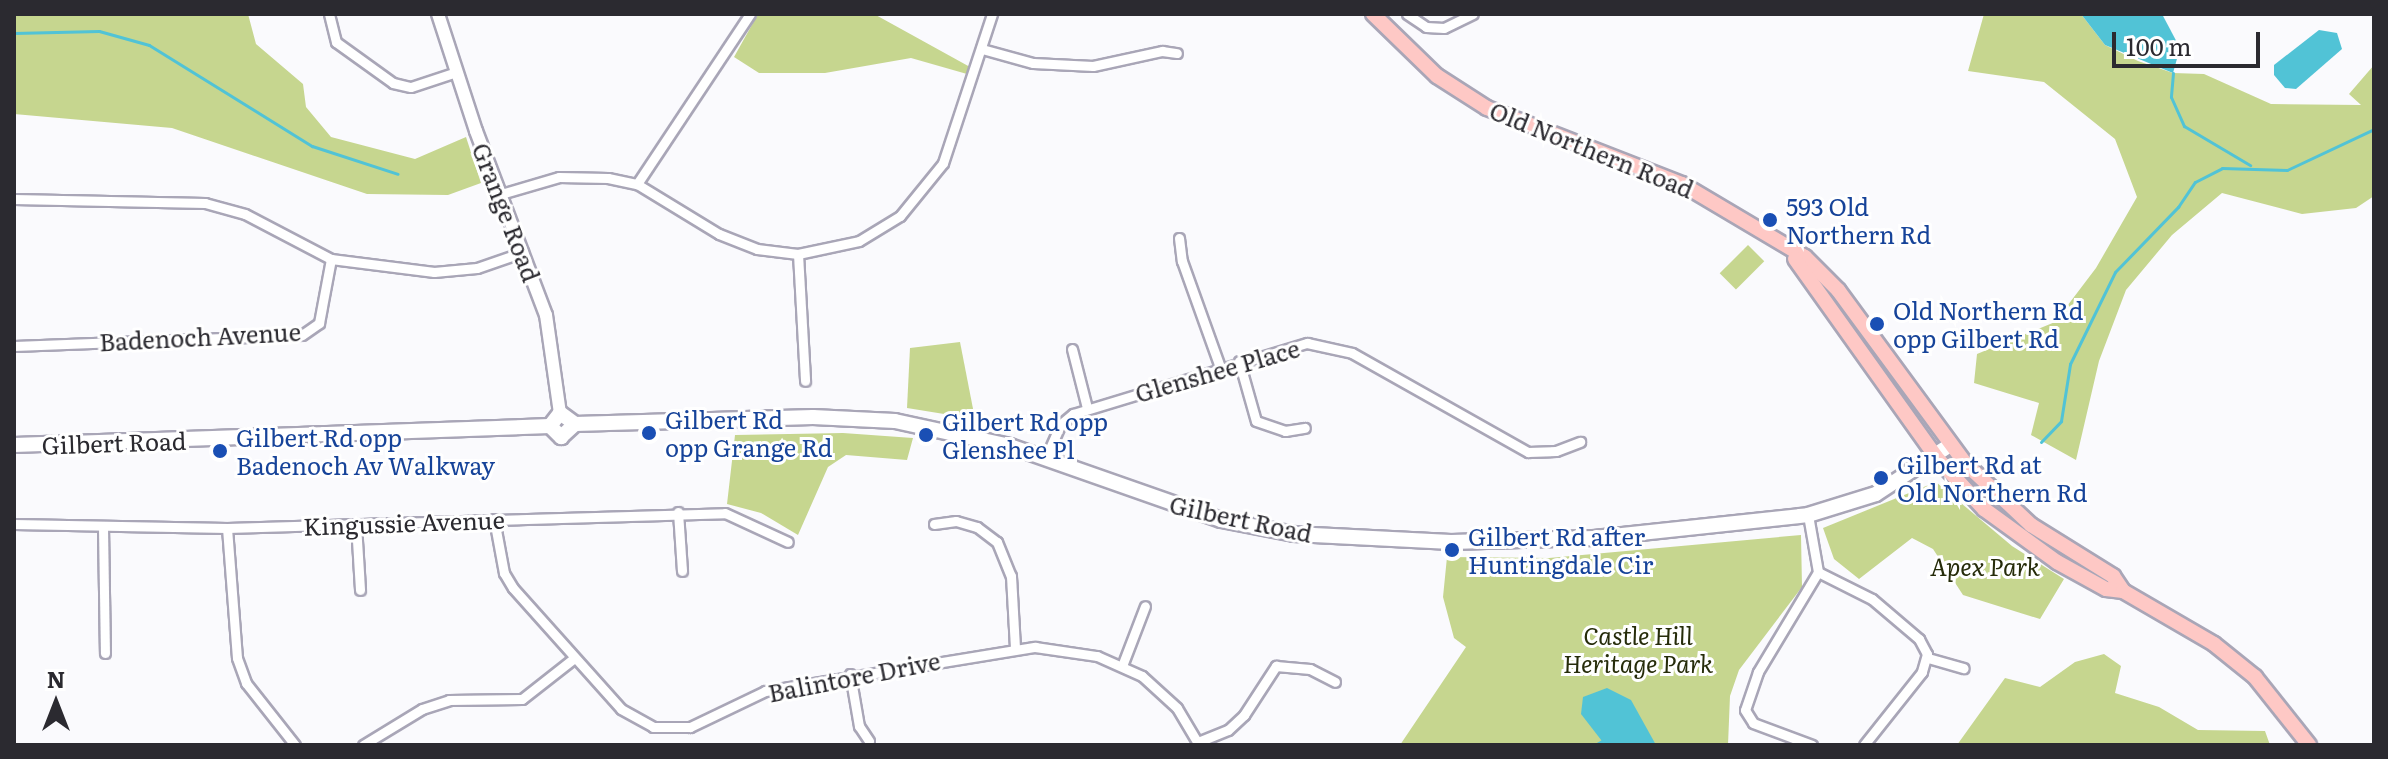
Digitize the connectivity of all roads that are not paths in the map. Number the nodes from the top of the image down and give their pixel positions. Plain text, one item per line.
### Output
1 (329, 14) edge
2 (438, 14) edge
3 (750, 14) edge
4 (992, 14) edge
5 (1373, 14) edge
6 (1407, 14) edge
7 (1473, 14) edge
8 (982, 49) junction
9 (1177, 53) dead end
10 (456, 72) junction
11 (637, 184) junction
12 (501, 194) junction
13 (14, 199) edge
14 (1179, 238) dead end
15 (1783, 242) junction
16 (523, 252) junction
17 (798, 254) junction
18 (331, 259) junction
19 (14, 346) edge
20 (1072, 349) dead end
21 (1239, 361) junction
22 (1220, 367) junction
23 (805, 381) dead end
24 (1087, 408) junction
25 (560, 413) junction
26 (575, 424) junction
27 (550, 426) junction
28 (1305, 428) dead end
29 (1580, 442) dead end
30 (14, 445) edge
31 (1950, 445) junction
32 (1046, 457) junction
33 (1936, 457) junction
34 (678, 512) junction
35 (1808, 515) junction
36 (494, 519) junction
37 (14, 524) edge
38 (356, 524) junction
39 (934, 524) dead end
40 (103, 528) junction
41 (227, 528) junction
42 (788, 542) dead end
43 (682, 571) dead end
44 (1818, 572) junction
45 (360, 590) dead end
46 (2123, 591) junction
47 (1145, 606) dead end
48 (1015, 648) junction
49 (105, 653) dead end
50 (1928, 658) junction
51 (573, 659) junction
52 (1122, 666) junction
53 (1964, 668) dead end
54 (850, 674) junction
55 (1335, 682) dead end
56 (2299, 728) junction
57 (869, 741) dead end
58 (1198, 744) edge
59 (295, 745) edge
60 (363, 745) edge
61 (1812, 745) edge
62 (1864, 745) edge
63 (2309, 745) edge
64 (2319, 745) edge

1 - 10 street
2 - 10 street, Grange Road
3 - 11 street
4 - 8 street
5 - 15 main road, Old Northern Road
6 - 7 street
8 - 9 street
8 - 17 street
10 - 12 street, Grange Road
11 - 12 street
11 - 17 street
12 - 16 street, Grange Road
13 - 18 street
14 - 22 street
15 - 31 main road, Old Northern Road
15 - 33 main road, Old Northern Road
16 - 18 street
16 - 25 street, Grange Road
17 - 23 street
18 - 19 street, Badenoch Avenue
20 - 24 street
21 - 22 street, Glenshee Place
21 - 28 street
21 - 29 street, Glenshee Place
22 - 24 street, Glenshee Place
24 - 32 street, Glenshee Place
25 - 26 main road
25 - 27 main road
26 - 27 main road, Gilbert Road
26 - 32 main road, Gilbert Road
27 - 30 main road, Gilbert Road
31 - 33 main road, Gilbert Road
31 - 46 main road, Old Northern Road
32 - 35 main road, Gilbert Road
33 - 35 main road, Gilbert Road
33 - 46 main road, Old Northern Road
34 - 36 street, Kingussie Avenue
34 - 42 street, Kingussie Avenue
34 - 43 street
35 - 44 street
36 - 38 street, Kingussie Avenue
36 - 51 street, Balintore Drive
37 - 40 street, Kingussie Avenue
38 - 41 street, Kingussie Avenue
38 - 45 street
39 - 48 street
40 - 41 street, Kingussie Avenue
40 - 49 street
41 - 59 street
44 - 50 street
44 - 61 street
46 - 56 main road, Old Northern Road
47 - 52 street
48 - 52 street, Balintore Drive
48 - 54 street, Balintore Drive
50 - 53 street
50 - 62 street
51 - 54 street, Balintore Drive
51 - 60 street
52 - 58 street, Balintore Drive
54 - 57 street
55 - 58 street
56 - 63 main road, Old Northern Road
56 - 64 main road

